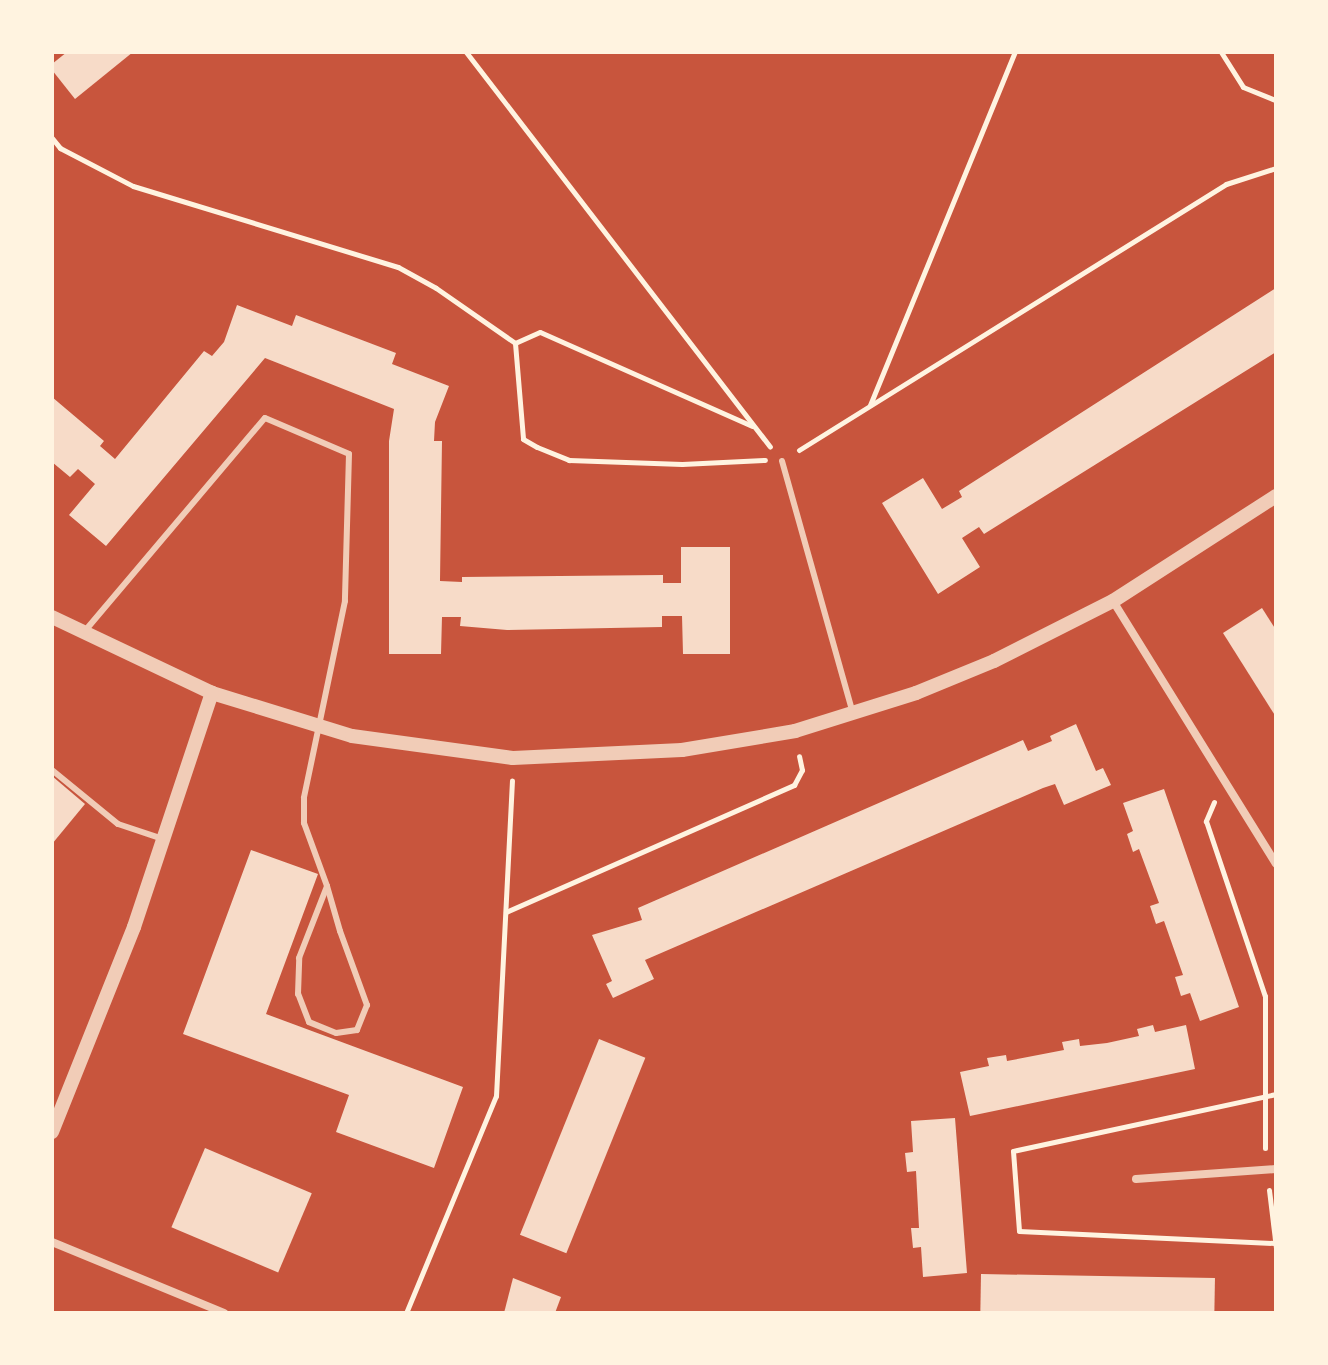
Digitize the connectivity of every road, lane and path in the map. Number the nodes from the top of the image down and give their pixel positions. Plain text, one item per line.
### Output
1 (466, 52) edge
2 (1015, 52) edge
3 (1221, 52) edge
4 (1276, 100) edge
5 (52, 138) edge
6 (1276, 168) edge
7 (515, 343) junction
8 (870, 406) junction
9 (755, 428) junction
10 (782, 461) junction
11 (1276, 496) edge
12 (1113, 601) junction
13 (52, 617) edge
14 (82, 635) junction
15 (212, 693) junction
16 (853, 713) junction
17 (317, 727) junction
18 (795, 731) junction
19 (513, 758) junction
20 (52, 770) edge
21 (1229, 788) junction
22 (163, 839) junction
23 (1276, 864) edge
24 (327, 886) junction
25 (506, 912) junction
26 (54, 1123) edge
27 (1271, 1169) edge
28 (1136, 1179) dead end
29 (52, 1242) edge
30 (1276, 1248) edge
31 (224, 1313) edge
32 (406, 1313) edge

1 - 9 path
2 - 8 path
3 - 4 path
5 - 7 path
6 - 8 path
7 - 9 path
7 - 10 path
8 - 10 path
9 - 10 path
10 - 16 lane
11 - 12 street
12 - 16 street
12 - 21 street
13 - 14 street
14 - 15 street
14 - 17 lane
15 - 17 street
15 - 22 street
16 - 18 street
17 - 19 street
17 - 24 lane
18 - 19 street
18 - 25 path
19 - 25 path
20 - 22 lane
21 - 23 street
21 - 27 path
22 - 26 street
24 - 24 lane
25 - 32 path
27 - 28 street
27 - 30 path
29 - 31 street

